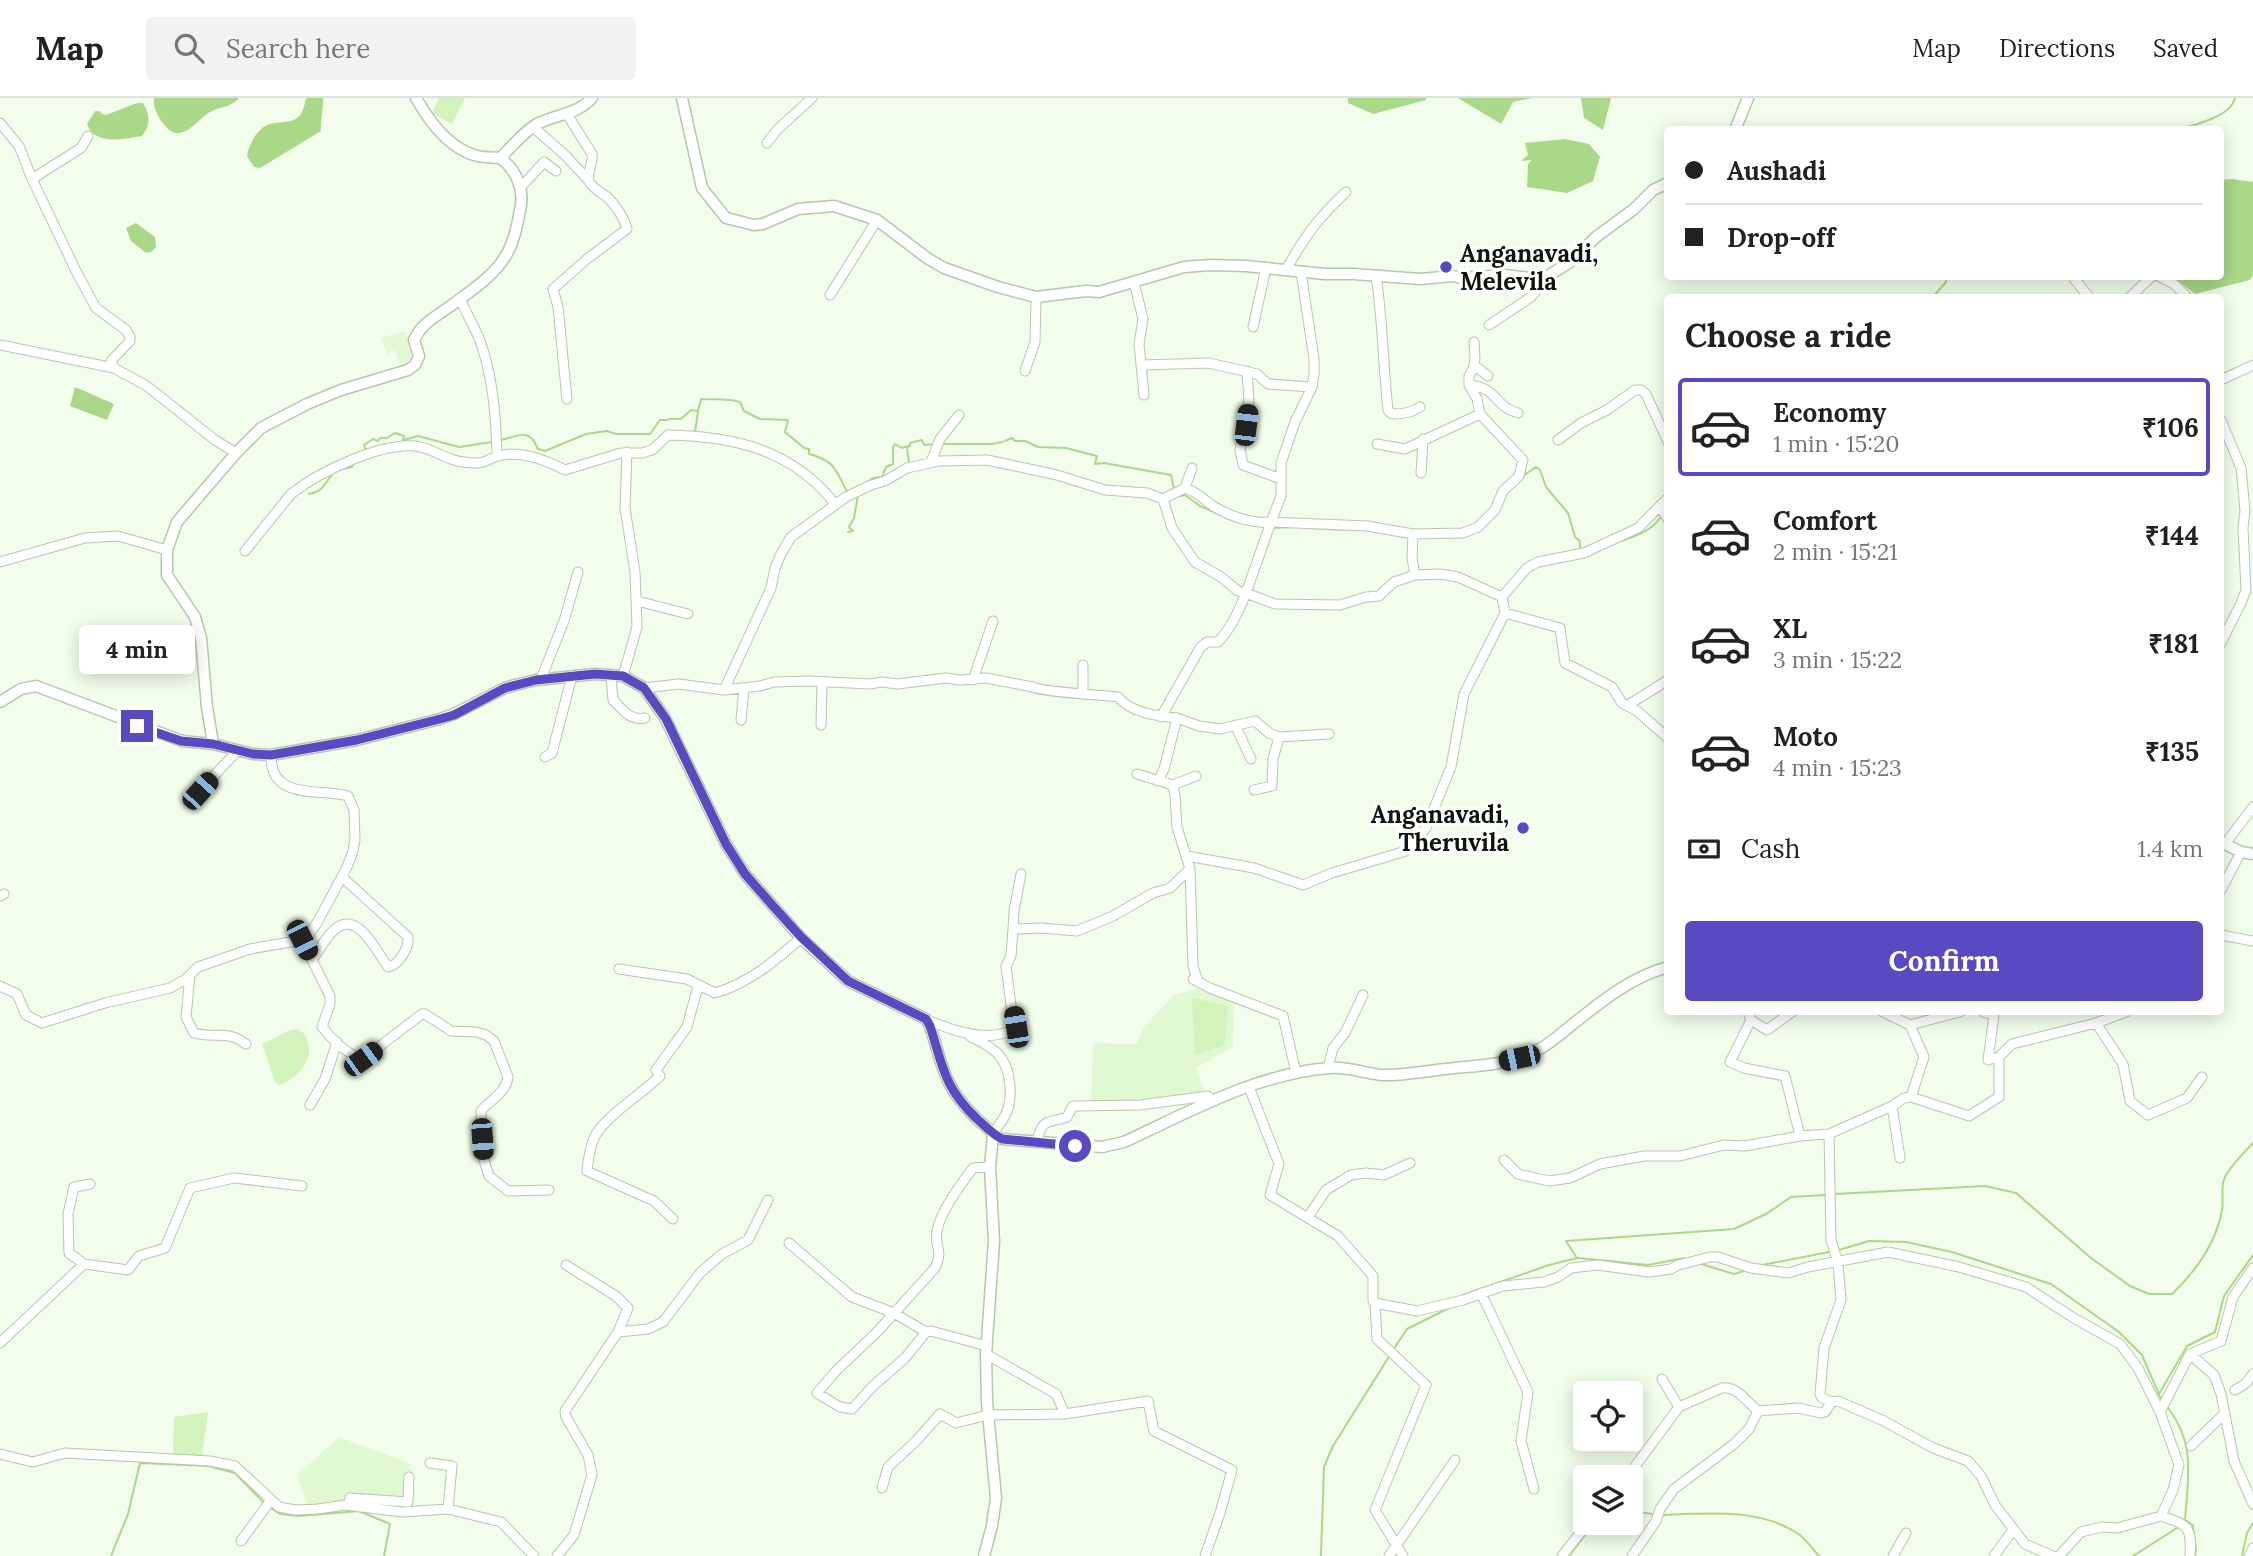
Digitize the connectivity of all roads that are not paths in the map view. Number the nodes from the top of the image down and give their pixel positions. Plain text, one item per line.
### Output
1 (416, 98) edge
2 (592, 98) edge
3 (682, 98) edge
4 (812, 98) edge
5 (1748, 98) edge
6 (567, 114) junction
7 (0, 123) edge
8 (1737, 126) edge
9 (533, 127) junction
10 (88, 136) dead end
11 (767, 143) dead end
12 (500, 158) junction
13 (556, 171) dead end
14 (32, 179) junction
15 (589, 181) junction
16 (1664, 185) edge
17 (521, 187) junction
18 (1346, 192) dead end
19 (877, 220) junction
20 (1266, 268) junction
21 (1286, 270) junction
22 (1301, 272) junction
23 (1376, 276) junction
24 (1548, 276) junction
25 (2074, 280) edge
26 (2148, 280) edge
27 (2166, 280) edge
28 (1134, 282) junction
29 (2086, 294) edge
30 (2133, 294) edge
31 (2184, 294) edge
32 (830, 295) dead end
33 (1036, 297) junction
34 (460, 299) junction
35 (1489, 325) dead end
36 (1253, 327) dead end
37 (1474, 342) dead end
38 (0, 345) edge
39 (1142, 365) junction
40 (1474, 365) junction
41 (2253, 365) edge
42 (114, 368) junction
43 (1025, 371) dead end
44 (1247, 371) junction
45 (1488, 376) dead end
46 (2224, 379) edge
47 (1469, 385) junction
48 (1312, 387) junction
49 (1144, 395) dead end
50 (567, 399) dead end
51 (1420, 407) dead end
52 (1518, 413) dead end
53 (1480, 414) junction
54 (959, 415) dead end
55 (1664, 433) edge
56 (1423, 439) junction
57 (1558, 440) dead end
58 (1377, 444) dead end
59 (2225, 444) edge
60 (627, 452) junction
61 (236, 453) junction
62 (498, 456) junction
63 (931, 462) junction
64 (1192, 468) dead end
65 (1420, 473) dead end
66 (1281, 479) junction
67 (1185, 488) junction
68 (1163, 499) junction
69 (1664, 503) edge
70 (835, 504) junction
71 (1660, 507) junction
72 (1664, 513) edge
73 (1271, 522) junction
74 (1413, 534) junction
75 (2253, 534) edge
76 (2244, 541) junction
77 (167, 550) junction
78 (245, 551) dead end
79 (0, 562) edge
80 (578, 572) dead end
81 (1415, 575) junction
82 (2250, 591) edge
83 (1246, 593) junction
84 (1502, 597) junction
85 (637, 601) junction
86 (1505, 613) junction
87 (688, 614) dead end
88 (993, 621) dead end
89 (2224, 638) edge
90 (1083, 665) dead end
91 (572, 676) junction
92 (617, 676) junction
93 (541, 679) junction
94 (973, 680) junction
95 (1664, 682) edge
96 (822, 683) junction
97 (644, 688) junction
98 (744, 688) junction
99 (724, 690) junction
100 (1083, 693) junction
101 (0, 702) edge
102 (1628, 705) junction
103 (1161, 717) junction
104 (645, 718) dead end
105 (1177, 718) junction
106 (741, 720) dead end
107 (821, 725) dead end
108 (1235, 726) junction
109 (1329, 734) dead end
110 (1664, 735) edge
111 (1279, 737) junction
112 (213, 744) junction
113 (237, 751) junction
114 (271, 755) junction
115 (545, 757) dead end
116 (1251, 759) dead end
117 (1137, 774) dead end
118 (1196, 776) dead end
119 (1158, 781) junction
120 (1173, 785) junction
121 (1254, 790) dead end
122 (200, 791) dead end
123 (2253, 807) edge
124 (2224, 842) edge
125 (2224, 844) edge
126 (2241, 852) junction
127 (2253, 854) edge
128 (1187, 856) junction
129 (1190, 869) junction
130 (1021, 874) dead end
131 (342, 877) junction
132 (2224, 884) edge
133 (1013, 929) junction
134 (2224, 936) edge
135 (801, 937) junction
136 (302, 940) junction
137 (2253, 941) edge
138 (312, 960) junction
139 (619, 968) dead end
140 (1664, 968) edge
141 (190, 975) junction
142 (0, 986) edge
143 (698, 986) junction
144 (1363, 995) dead end
145 (1789, 1015) edge
146 (1889, 1015) edge
147 (1949, 1015) edge
148 (1994, 1015) edge
149 (2118, 1015) edge
150 (1749, 1016) edge
151 (925, 1019) junction
152 (2096, 1023) junction
153 (1910, 1026) junction
154 (969, 1035) junction
155 (337, 1042) junction
156 (246, 1044) dead end
157 (1999, 1057) junction
158 (1328, 1068) junction
159 (1296, 1073) junction
160 (2202, 1077) dead end
161 (1249, 1087) junction
162 (1911, 1097) junction
163 (1214, 1101) junction
164 (310, 1105) dead end
165 (1892, 1106) junction
166 (993, 1134) junction
167 (1829, 1134) junction
168 (1800, 1136) junction
169 (1037, 1141) junction
170 (1900, 1158) dead end
171 (1504, 1160) dead end
172 (1410, 1163) dead end
173 (990, 1167) junction
174 (90, 1184) dead end
175 (302, 1186) dead end
176 (549, 1190) dead end
177 (768, 1200) dead end
178 (1308, 1217) junction
179 (673, 1219) dead end
180 (789, 1243) dead end
181 (1838, 1263) junction
182 (84, 1264) junction
183 (566, 1265) dead end
184 (2253, 1268) edge
185 (1481, 1293) junction
186 (1375, 1303) junction
187 (894, 1313) junction
188 (618, 1332) junction
189 (926, 1332) junction
190 (0, 1343) edge
191 (987, 1350) junction
192 (2190, 1354) junction
193 (2253, 1374) edge
194 (1662, 1379) dead end
195 (2235, 1390) dead end
196 (1832, 1402) junction
197 (1679, 1407) junction
198 (1758, 1411) junction
199 (2160, 1412) junction
200 (2225, 1413) junction
201 (988, 1415) junction
202 (1065, 1415) junction
203 (2192, 1446) dead end
204 (0, 1454) edge
205 (1455, 1460) dead end
206 (430, 1463) dead end
207 (1636, 1465) edge
208 (409, 1477) dead end
209 (882, 1488) dead end
210 (1534, 1489) dead end
211 (271, 1500) junction
212 (2253, 1504) edge
213 (348, 1505) junction
214 (448, 1509) junction
215 (2161, 1516) junction
216 (2013, 1530) junction
217 (1906, 1533) dead end
218 (1579, 1535) edge
219 (241, 1541) dead end
220 (1396, 1544) junction
221 (2253, 1548) edge
222 (534, 1556) edge
223 (557, 1556) edge
224 (984, 1556) edge
225 (1205, 1556) edge
226 (1389, 1556) edge
227 (1403, 1556) edge
228 (1562, 1556) edge
229 (1632, 1556) edge
230 (1893, 1556) edge
231 (1994, 1556) edge
232 (2056, 1556) edge
233 (2190, 1556) edge
234 (2249, 1556) edge

1 - 12 main road
2 - 6 main road
3 - 19 main road
4 - 11 street
5 - 8 main road
6 - 9 main road
6 - 15 street
7 - 14 street
9 - 12 main road
9 - 15 street
10 - 14 street
12 - 17 main road
13 - 17 street
14 - 42 street
15 - 50 street
16 - 24 main road
17 - 34 main road
18 - 21 street
19 - 32 street
19 - 33 main road
20 - 21 main road
20 - 28 main road
20 - 36 street
21 - 22 main road
22 - 23 main road
22 - 48 street
23 - 24 main road
23 - 51 street
24 - 35 street
25 - 29 street
26 - 30 street
27 - 31 street
28 - 33 main road
28 - 39 street
33 - 43 street
34 - 61 main road
34 - 62 street
37 - 40 street
38 - 42 street
39 - 44 street
39 - 49 street
40 - 45 street
40 - 47 street
41 - 46 street
42 - 61 street
44 - 48 street
44 - 66 street
47 - 52 street
47 - 53 street
48 - 66 street
53 - 56 street
53 - 74 street
54 - 63 street
55 - 57 street
56 - 58 street
56 - 65 street
59 - 76 street
60 - 62 street
60 - 70 street
60 - 85 street
61 - 77 main road
62 - 78 street
63 - 68 street
63 - 70 street
64 - 67 street
66 - 73 street
67 - 68 street
67 - 73 street
68 - 83 street
69 - 71 street
70 - 99 street
71 - 72 street
71 - 84 street
73 - 74 street
73 - 83 street
74 - 81 street
75 - 76 street
76 - 82 street
77 - 79 street
77 - 112 main road
80 - 93 street
81 - 83 street
81 - 84 street
82 - 89 street
83 - 103 street
84 - 86 street
85 - 87 street
85 - 92 street
86 - 102 street
86 - 128 street
88 - 94 street
90 - 100 street
91 - 92 main road
91 - 93 main road
91 - 115 street
92 - 97 main road
92 - 104 street
93 - 114 main road
94 - 96 street
94 - 100 street
95 - 102 street
96 - 98 street
96 - 107 street
97 - 99 street
97 - 135 main road
98 - 99 street
98 - 106 street
100 - 103 street
101 - 112 main road
102 - 110 street
103 - 105 street
105 - 108 street
105 - 119 street
108 - 111 street
108 - 116 street
109 - 111 street
111 - 121 street
112 - 113 main road
113 - 114 main road
113 - 122 street
114 - 131 street
117 - 119 street
118 - 120 street
119 - 120 street
120 - 128 street
123 - 124 street
125 - 126 main road
126 - 127 main road
126 - 132 street
128 - 129 street
129 - 133 street
129 - 159 street
130 - 133 street
131 - 136 street
131 - 138 street
133 - 154 street
134 - 137 street
135 - 143 street
135 - 151 main road
136 - 138 street
136 - 141 street
138 - 155 street
139 - 143 street
140 - 158 main road
141 - 142 street
141 - 156 street
143 - 179 street
144 - 158 street
145 - 150 street
146 - 153 street
147 - 153 street
148 - 157 street
149 - 152 street
150 - 168 street
151 - 154 street
151 - 166 main road
152 - 157 street
152 - 160 street
153 - 162 street
154 - 166 street
155 - 164 street
155 - 176 street
157 - 162 street
158 - 159 main road
159 - 161 main road
161 - 163 main road
161 - 178 street
162 - 165 street
163 - 169 main road
163 - 169 street
165 - 167 street
165 - 170 street
166 - 169 main road
166 - 173 main road
167 - 168 street
167 - 181 street
168 - 171 street
172 - 178 street
173 - 187 street
173 - 191 main road
174 - 182 street
175 - 182 street
177 - 188 street
178 - 186 street
180 - 187 street
181 - 185 street
181 - 196 street
181 - 199 street
182 - 190 street
183 - 188 street
184 - 192 street
185 - 186 street
185 - 210 street
186 - 220 street
187 - 189 street
187 - 189 street
188 - 223 street
189 - 191 street
191 - 201 main road
191 - 202 street
192 - 199 street
192 - 200 street
193 - 195 street
194 - 197 street
196 - 198 street
196 - 216 street
197 - 198 street
197 - 207 street
198 - 229 street
199 - 215 street
200 - 203 street
200 - 212 street
201 - 202 street
201 - 209 street
201 - 224 main road
202 - 225 street
204 - 211 street
205 - 220 street
206 - 214 street
208 - 213 street
211 - 213 street
211 - 219 street
213 - 214 street
214 - 222 street
215 - 232 street
215 - 233 street
216 - 231 street
216 - 232 street
217 - 230 street
218 - 228 street
220 - 226 street
220 - 227 street
221 - 234 street

